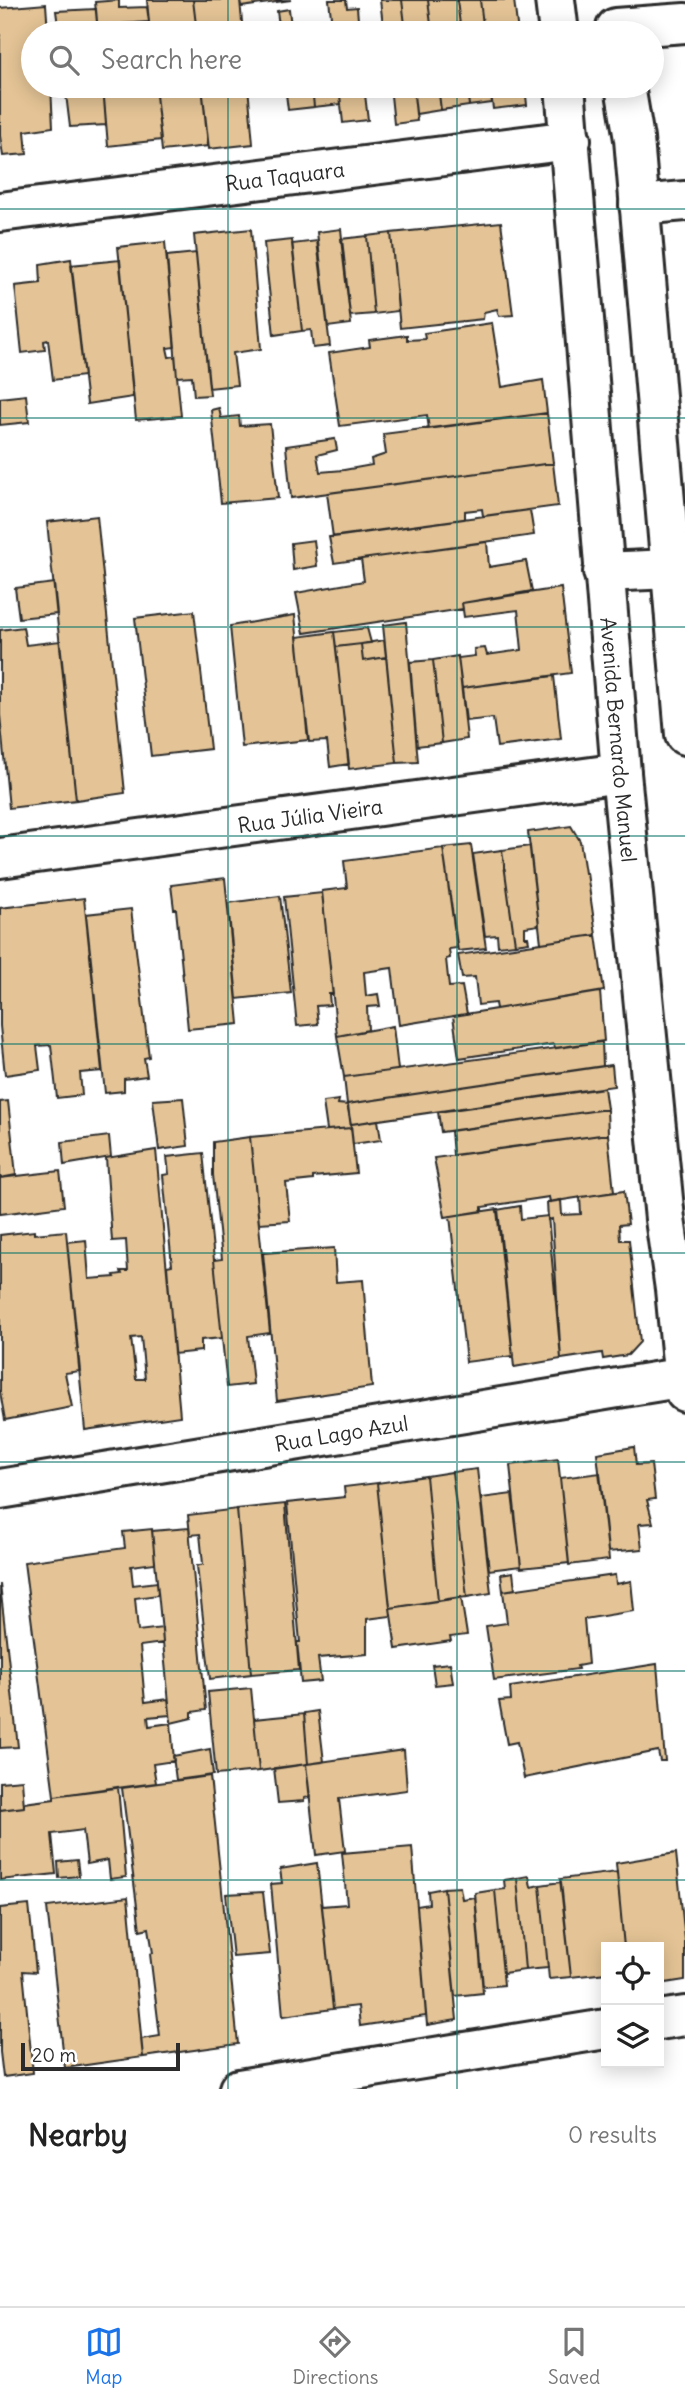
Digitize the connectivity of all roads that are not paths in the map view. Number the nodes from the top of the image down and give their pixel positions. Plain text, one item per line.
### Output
1 (555, 0) edge
2 (558, 21) edge
3 (664, 22) edge
4 (685, 23) edge
5 (566, 98) edge
6 (627, 98) edge
7 (571, 140) junction
8 (685, 201) edge
9 (639, 205) junction
10 (0, 212) edge
11 (671, 569) junction
12 (603, 572) junction
13 (685, 735) edge
14 (621, 773) junction
15 (0, 858) edge
16 (675, 1218) edge
17 (680, 1288) edge
18 (684, 1382) edge
19 (0, 1489) edge
20 (685, 2016) edge
21 (664, 2019) edge
22 (601, 2030) edge
23 (239, 2089) edge

1 - 2 street
3 - 4 street
5 - 7 street, Avenida Bernardo Manuel
6 - 9 street
7 - 10 street, Rua Taquara
7 - 12 street, Avenida Bernardo Manuel
8 - 9 street
9 - 11 street
11 - 12 street
11 - 13 street
12 - 14 street, Avenida Bernardo Manuel
14 - 15 street, Rua Júlia Vieira
14 - 16 street, Avenida Bernardo Manuel
16 - 17 street, Avenida Bernardo Manuel
17 - 18 street, Avenida Bernardo Manuel
18 - 19 street, Rua Lago Azul
20 - 21 street
22 - 23 street

